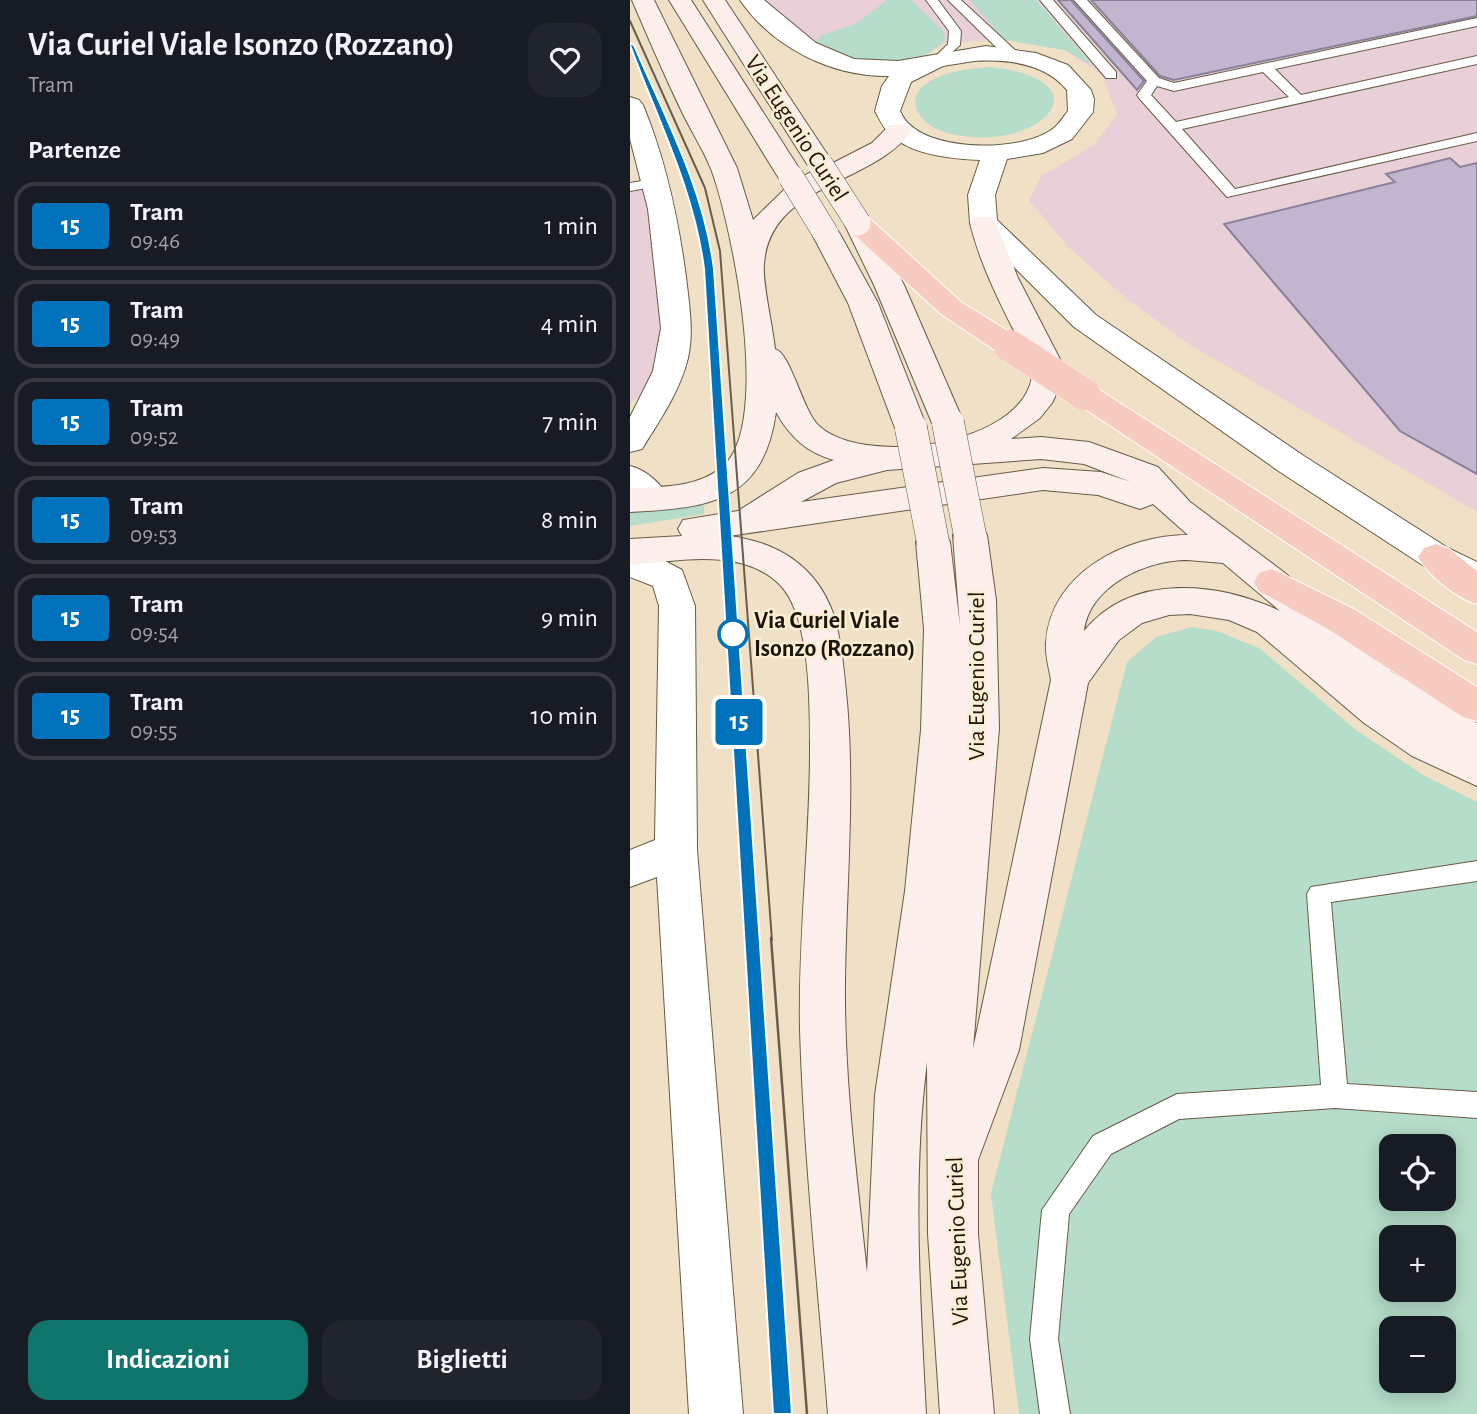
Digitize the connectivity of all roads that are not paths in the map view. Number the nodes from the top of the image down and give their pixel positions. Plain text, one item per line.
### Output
1 (643, 0) edge
2 (680, 0) edge
3 (714, 0) edge
4 (751, 0) edge
5 (921, 0) edge
6 (932, 0) edge
7 (954, 0) edge
8 (1046, 0) edge
9 (1080, 0) edge
10 (1477, 22) edge
11 (955, 31) junction
12 (1399, 38) junction
13 (1010, 54) junction
14 (939, 60) junction
15 (1477, 60) edge
16 (1265, 67) junction
17 (1434, 69) junction
18 (1111, 75) dead end
19 (1154, 80) junction
20 (1298, 99) junction
21 (630, 105) edge
22 (1173, 127) junction
23 (898, 130) junction
24 (1477, 137) edge
25 (639, 149) edge
26 (997, 153) junction
27 (659, 182) junction
28 (630, 187) edge
29 (858, 223) junction
30 (984, 223) junction
31 (749, 265) junction
32 (757, 318) junction
33 (668, 371) junction
34 (630, 404) edge
35 (946, 439) junction
36 (630, 441) edge
37 (890, 460) junction
38 (638, 492) edge
39 (1178, 510) junction
40 (741, 522) junction
41 (630, 538) edge
42 (1231, 551) junction
43 (630, 552) edge
44 (1436, 557) junction
45 (630, 564) edge
46 (1477, 578) edge
47 (1272, 582) junction
48 (1477, 591) edge
49 (1477, 650) edge
50 (1070, 680) junction
51 (1477, 706) edge
52 (1477, 742) edge
53 (1477, 770) edge
54 (676, 850) junction
55 (630, 870) edge
56 (1477, 871) edge
57 (1335, 1096) junction
58 (1477, 1105) edge
59 (954, 1161) junction
60 (716, 1414) edge
61 (855, 1414) edge
62 (899, 1414) edge
63 (967, 1414) edge
64 (1055, 1414) edge

1 - 31 main road
2 - 62 main road, Via Eugenio Curiel, bridge
3 - 29 main road, Via Eugenio Curiel, bridge
4 - 14 street
5 - 11 lane
6 - 11 lane
7 - 13 lane
8 - 18 lane
9 - 19 lane
10 - 12 lane
11 - 14 lane
12 - 16 lane
12 - 17 lane
13 - 14 street
13 - 26 street
14 - 23 street
15 - 17 lane
16 - 19 lane
16 - 20 lane
17 - 20 lane
19 - 22 lane
20 - 22 lane
21 - 25 street
22 - 24 lane
23 - 26 street
23 - 31 main road
25 - 27 street
26 - 30 street
27 - 28 lane
27 - 33 street
29 - 35 main road, Via Eugenio Curiel
29 - 49 highway, bridge
30 - 35 main road
30 - 44 street
31 - 32 main road
32 - 37 main road
32 - 38 main road
33 - 34 street
33 - 36 street
35 - 37 main road
35 - 39 main road
35 - 59 main road, Via Eugenio Curiel, bridge
37 - 40 main road
39 - 40 main road
39 - 42 main road
40 - 41 main road
42 - 47 main road
42 - 50 main road
43 - 61 main road
44 - 46 street
44 - 48 highway
45 - 54 street
47 - 51 highway
47 - 52 main road
50 - 53 main road
50 - 59 main road
54 - 55 street
54 - 60 street
56 - 57 lane
57 - 58 lane
57 - 64 lane
59 - 63 main road, Via Eugenio Curiel

